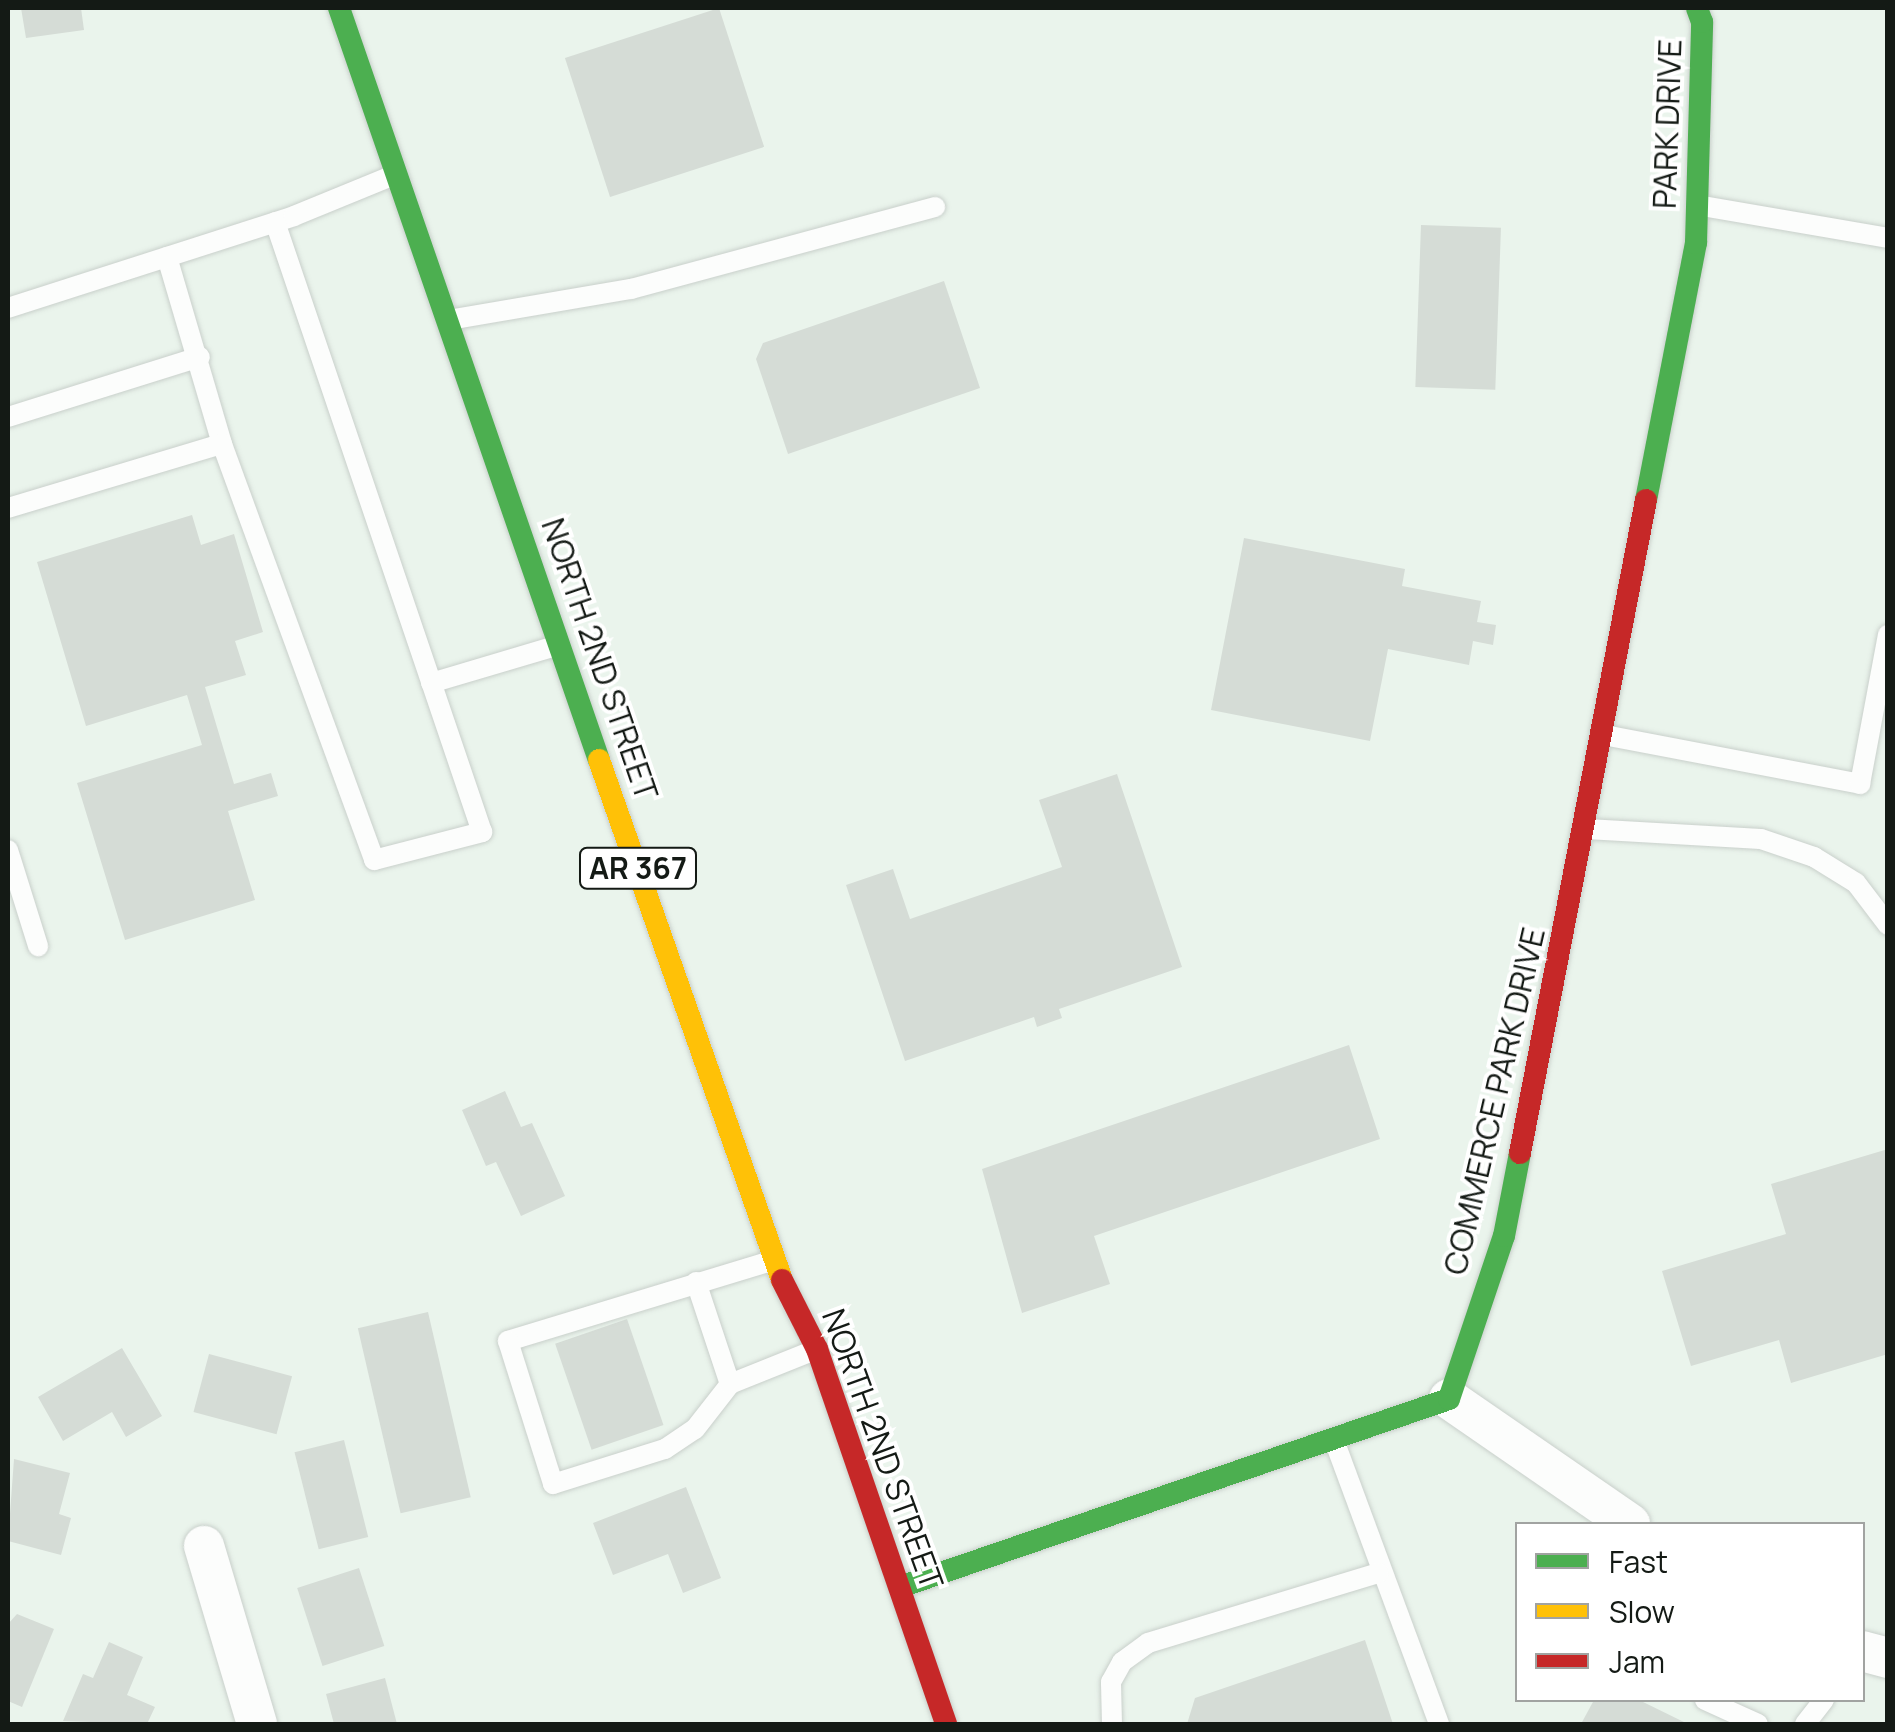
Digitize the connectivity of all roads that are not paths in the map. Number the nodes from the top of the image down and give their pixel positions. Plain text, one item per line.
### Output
1 (339, 8) edge
2 (1697, 8) edge
3 (396, 175) junction
4 (1697, 205) junction
5 (935, 207) dead end
6 (285, 219) junction
7 (1888, 238) edge
8 (1696, 242) joint
9 (167, 257) junction
10 (8, 308) edge
11 (447, 320) junction
12 (200, 357) junction
13 (8, 416) edge
14 (222, 444) junction
15 (8, 508) edge
16 (1888, 635) edge
17 (561, 645) junction
18 (431, 684) junction
19 (1604, 734) junction
20 (1587, 829) junction
21 (8, 850) edge
22 (1888, 925) edge
23 (38, 946) dead end
24 (772, 1260) junction
25 (696, 1282) junction
26 (817, 1349) junction
27 (730, 1384) junction
28 (1449, 1399) junction
29 (1334, 1438) junction
30 (1611, 1519) edge
31 (204, 1546) dead end
32 (1379, 1572) junction
33 (900, 1587) junction
34 (1709, 1702) edge
35 (1822, 1702) edge
36 (257, 1724) edge
37 (946, 1724) edge
38 (1112, 1724) edge
39 (1439, 1724) edge
40 (1758, 1724) edge
41 (1805, 1724) edge

1 - 3 street, NORTH 2ND STREET / AR 367
2 - 4 street, PARK DRIVE
3 - 6 lane
3 - 11 street, NORTH 2ND STREET / AR 367
4 - 7 lane
4 - 8 street, PARK DRIVE
5 - 11 lane
6 - 9 lane
6 - 18 lane
8 - 19 street, COMMERCE PARK DRIVE
9 - 10 lane
9 - 12 lane
11 - 17 street, NORTH 2ND STREET / AR 367
12 - 13 lane
12 - 14 lane
14 - 15 lane
14 - 18 lane
16 - 19 lane
17 - 18 lane
17 - 24 street, NORTH 2ND STREET / AR 367
19 - 20 street, COMMERCE PARK DRIVE
20 - 22 lane
20 - 28 street, COMMERCE PARK DRIVE
21 - 23 lane
24 - 25 lane
24 - 26 street, NORTH 2ND STREET / AR 367
25 - 27 lane
25 - 27 lane
26 - 27 lane
26 - 33 street, NORTH 2ND STREET / AR 367
28 - 29 street
28 - 30 street
29 - 32 lane
29 - 33 street
31 - 36 street
32 - 38 lane
32 - 39 lane
33 - 37 street, NORTH 2ND STREET / AR 367
34 - 40 lane
35 - 41 lane

